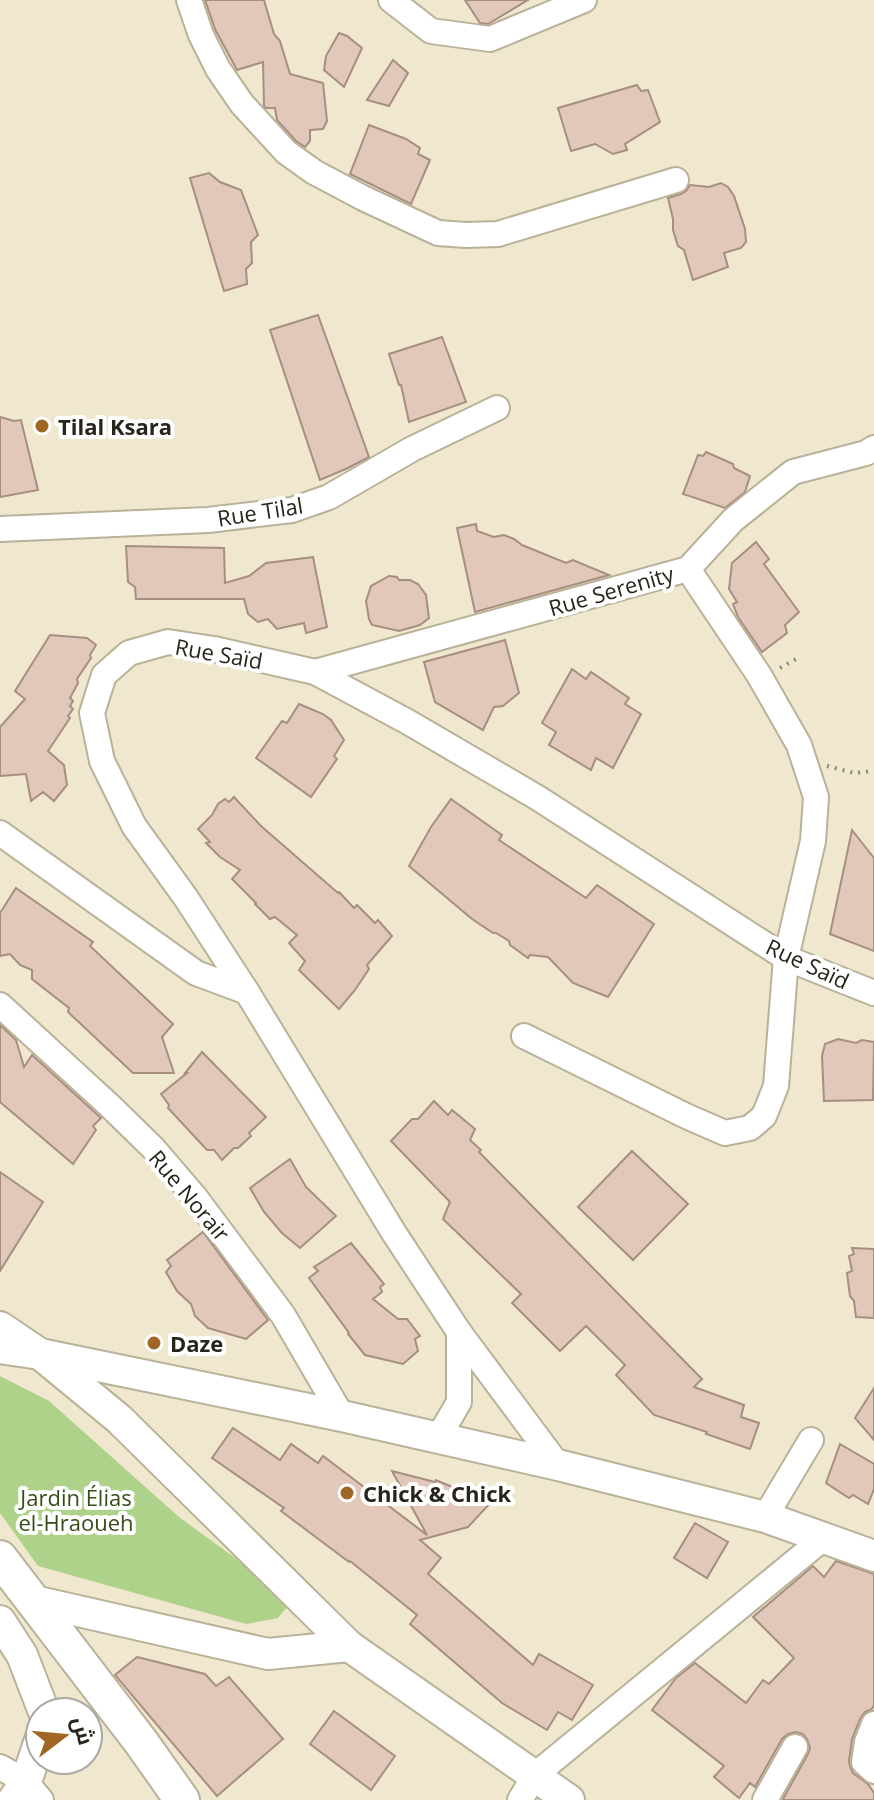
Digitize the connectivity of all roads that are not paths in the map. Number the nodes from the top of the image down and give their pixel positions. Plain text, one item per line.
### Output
1 (189, 0) edge
2 (391, 0) edge
3 (579, 1) edge
4 (676, 180) dead end
5 (497, 408) dead end
6 (874, 448) edge
7 (0, 529) edge
8 (688, 569) junction
9 (315, 672) junction
10 (0, 833) edge
11 (786, 958) junction
12 (247, 992) junction
13 (874, 993) edge
14 (0, 1005) edge
15 (524, 1036) dead end
16 (0, 1327) edge
17 (459, 1332) junction
18 (0, 1348) edge
19 (40, 1354) junction
20 (342, 1416) junction
21 (438, 1438) junction
22 (811, 1440) dead end
23 (558, 1465) junction
24 (765, 1517) junction
25 (825, 1537) junction
26 (874, 1556) edge
27 (0, 1558) edge
28 (34, 1601) junction
29 (0, 1621) edge
30 (349, 1646) junction
31 (38, 1696) edge
32 (874, 1724) edge
33 (795, 1747) dead end
34 (874, 1771) edge
35 (528, 1788) edge
36 (182, 1800) edge
37 (569, 1800) edge
38 (765, 1800) edge

1 - 4 street
2 - 3 street
5 - 7 street, Rue Tilal
6 - 8 street, Rue Serenity
8 - 9 street, Rue Serenity
8 - 11 street
9 - 11 street, Rue Saïd
9 - 12 street, Rue Saïd
10 - 12 street
11 - 13 street, Rue Saïd
11 - 15 street
12 - 17 street, Rue Saïd
14 - 20 street, Rue Norair
16 - 19 street
17 - 21 street
17 - 23 street, Rue Saïd
18 - 19 street
19 - 20 street
19 - 30 street
20 - 21 street
21 - 23 street
22 - 24 street
23 - 24 street
24 - 25 street
25 - 26 street
25 - 35 street
27 - 28 main road
28 - 30 street
28 - 36 main road
29 - 31 street
30 - 35 street
32 - 34 street
33 - 38 street
35 - 37 street

